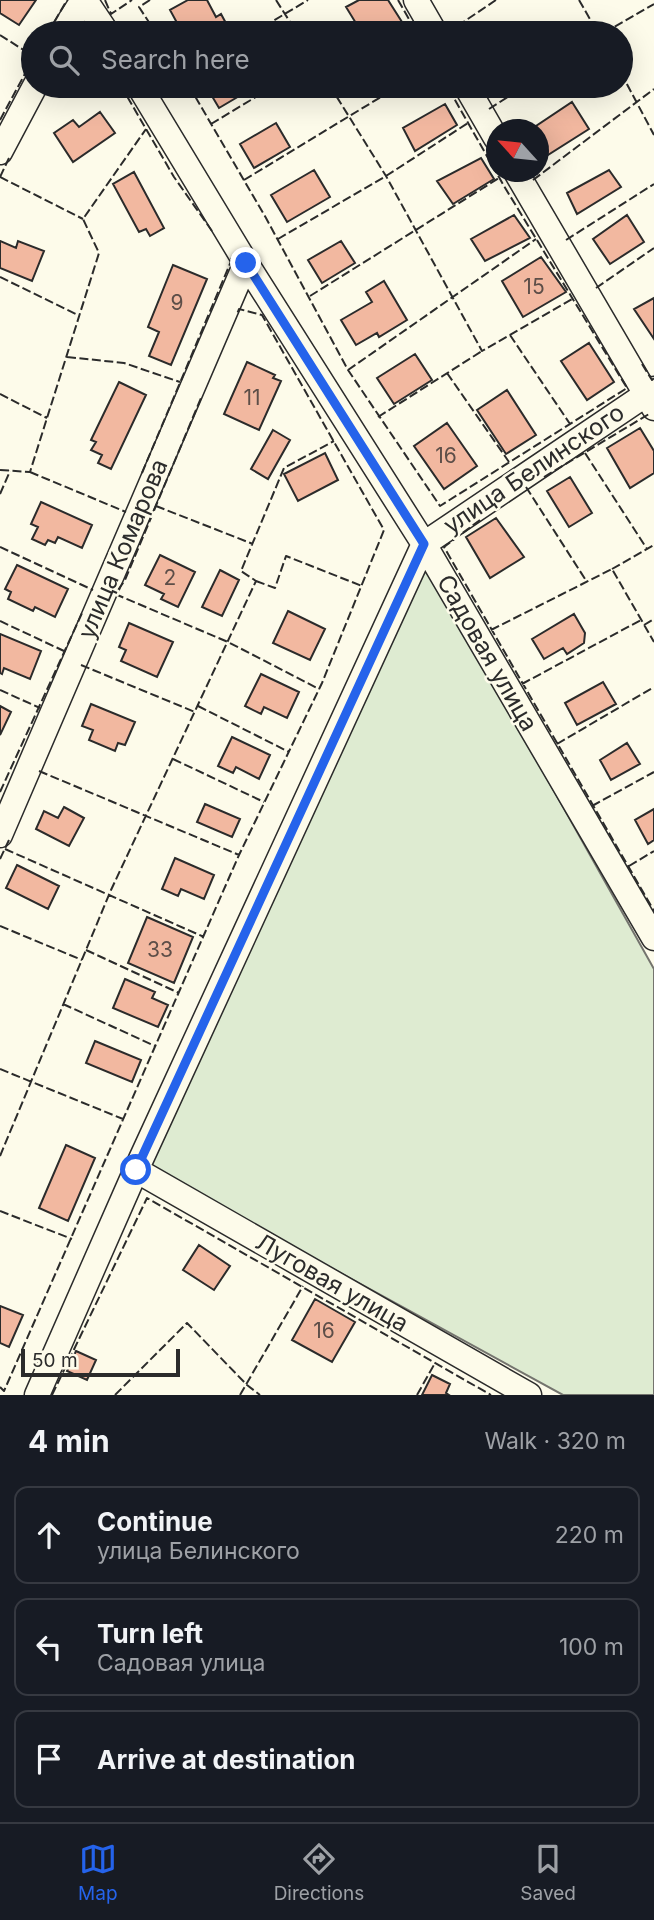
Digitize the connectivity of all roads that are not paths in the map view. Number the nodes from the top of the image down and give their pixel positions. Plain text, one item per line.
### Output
1 (84, 0) edge
2 (416, 0) edge
3 (70, 21) edge
4 (99, 21) edge
5 (428, 21) edge
6 (28, 98) edge
7 (146, 98) edge
8 (473, 98) edge
9 (486, 121) edge
10 (0, 152) edge
11 (522, 182) edge
12 (246, 263) junction
13 (651, 397) edge
14 (424, 544) junction
15 (0, 835) edge
16 (654, 938) edge
17 (136, 1170) junction
18 (37, 1395) edge
19 (529, 1395) edge

1 - 3 street
1 - 4 street
2 - 5 street
6 - 10 street
7 - 12 street, Садовая улица
8 - 9 street
11 - 13 street
12 - 14 street, Садовая улица
12 - 15 street, улица Комарова
13 - 14 street, улица Белинского
14 - 16 street, Садовая улица
14 - 17 street, улица Белинского
17 - 18 street, улица Белинского
17 - 19 street, Луговая улица

